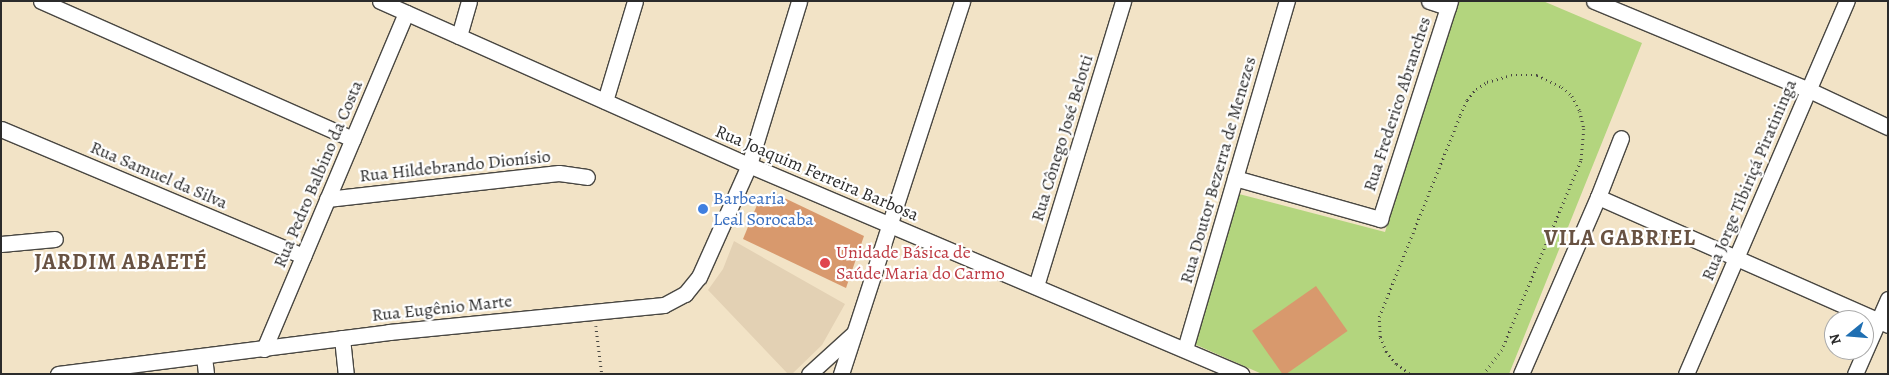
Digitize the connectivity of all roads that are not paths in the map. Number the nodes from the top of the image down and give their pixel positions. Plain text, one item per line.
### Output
1 (41, 1) edge
2 (380, 1) edge
3 (469, 1) edge
4 (635, 1) edge
5 (800, 1) edge
6 (962, 1) edge
7 (1124, 1) edge
8 (1287, 1) edge
9 (1429, 1) edge
10 (1848, 1) edge
11 (1603, 3) edge
12 (1449, 4) edge
13 (406, 13) junction
14 (459, 36) junction
15 (1809, 90) junction
16 (605, 101) junction
17 (1888, 127) edge
18 (1, 129) edge
19 (1621, 138) dead end
20 (352, 139) junction
21 (749, 165) junction
22 (587, 177) dead end
23 (1235, 178) junction
24 (1598, 197) junction
25 (328, 198) junction
26 (890, 226) junction
27 (55, 239) dead end
28 (1, 244) edge
29 (303, 256) junction
30 (1736, 258) junction
31 (1036, 286) junction
32 (1888, 300) edge
33 (1883, 323) edge
34 (855, 332) junction
35 (342, 338) junction
36 (264, 349) junction
37 (1185, 349) junction
38 (204, 357) junction
39 (812, 370) edge
40 (64, 373) edge
41 (206, 374) edge
42 (346, 374) edge
43 (842, 374) edge
44 (1241, 374) edge
45 (1521, 374) edge
46 (1686, 374) edge
47 (1855, 374) edge

1 - 20 street
2 - 13 street, Rua Joaquim Ferreira Barbosa
3 - 14 street
4 - 16 street
5 - 21 street, Rua Eugênio Marte
6 - 26 street
7 - 31 street, Rua Cônego José Belotti
8 - 23 street, Rua Doutor Bezerra de Menezes
9 - 12 street
10 - 15 street, Rua Jorge Tibiriçá Piratininga
11 - 15 street
12 - 23 street, Rua Frederico Abranches
13 - 14 street, Rua Joaquim Ferreira Barbosa
13 - 20 street, Rua Pedro Balbino da Costa
14 - 16 street, Rua Joaquim Ferreira Barbosa
15 - 17 street
15 - 30 street, Rua Jorge Tibiriçá Piratininga
16 - 21 street, Rua Joaquim Ferreira Barbosa
18 - 29 street, Rua Samuel da Silva
19 - 24 street
20 - 25 street, Rua Pedro Balbino da Costa
21 - 26 street, Rua Joaquim Ferreira Barbosa
21 - 35 street, Rua Eugênio Marte
22 - 25 street, Rua Hildebrando Dionísio
23 - 37 street, Rua Doutor Bezerra de Menezes
24 - 30 street
24 - 45 street
25 - 29 street, Rua Pedro Balbino da Costa
26 - 31 street, Rua Joaquim Ferreira Barbosa
26 - 34 street
27 - 28 street
29 - 36 street, Rua Pedro Balbino da Costa
30 - 33 street
30 - 46 street, Rua Jorge Tibiriçá Piratininga
31 - 37 street, Rua Joaquim Ferreira Barbosa
32 - 33 street
33 - 47 street
34 - 39 street
34 - 43 street
35 - 36 street, Rua Eugênio Marte
35 - 42 street
36 - 38 street, Rua Eugênio Marte
37 - 44 street, Rua Joaquim Ferreira Barbosa
38 - 40 street, Rua Eugênio Marte
38 - 41 street
39 - 43 street

